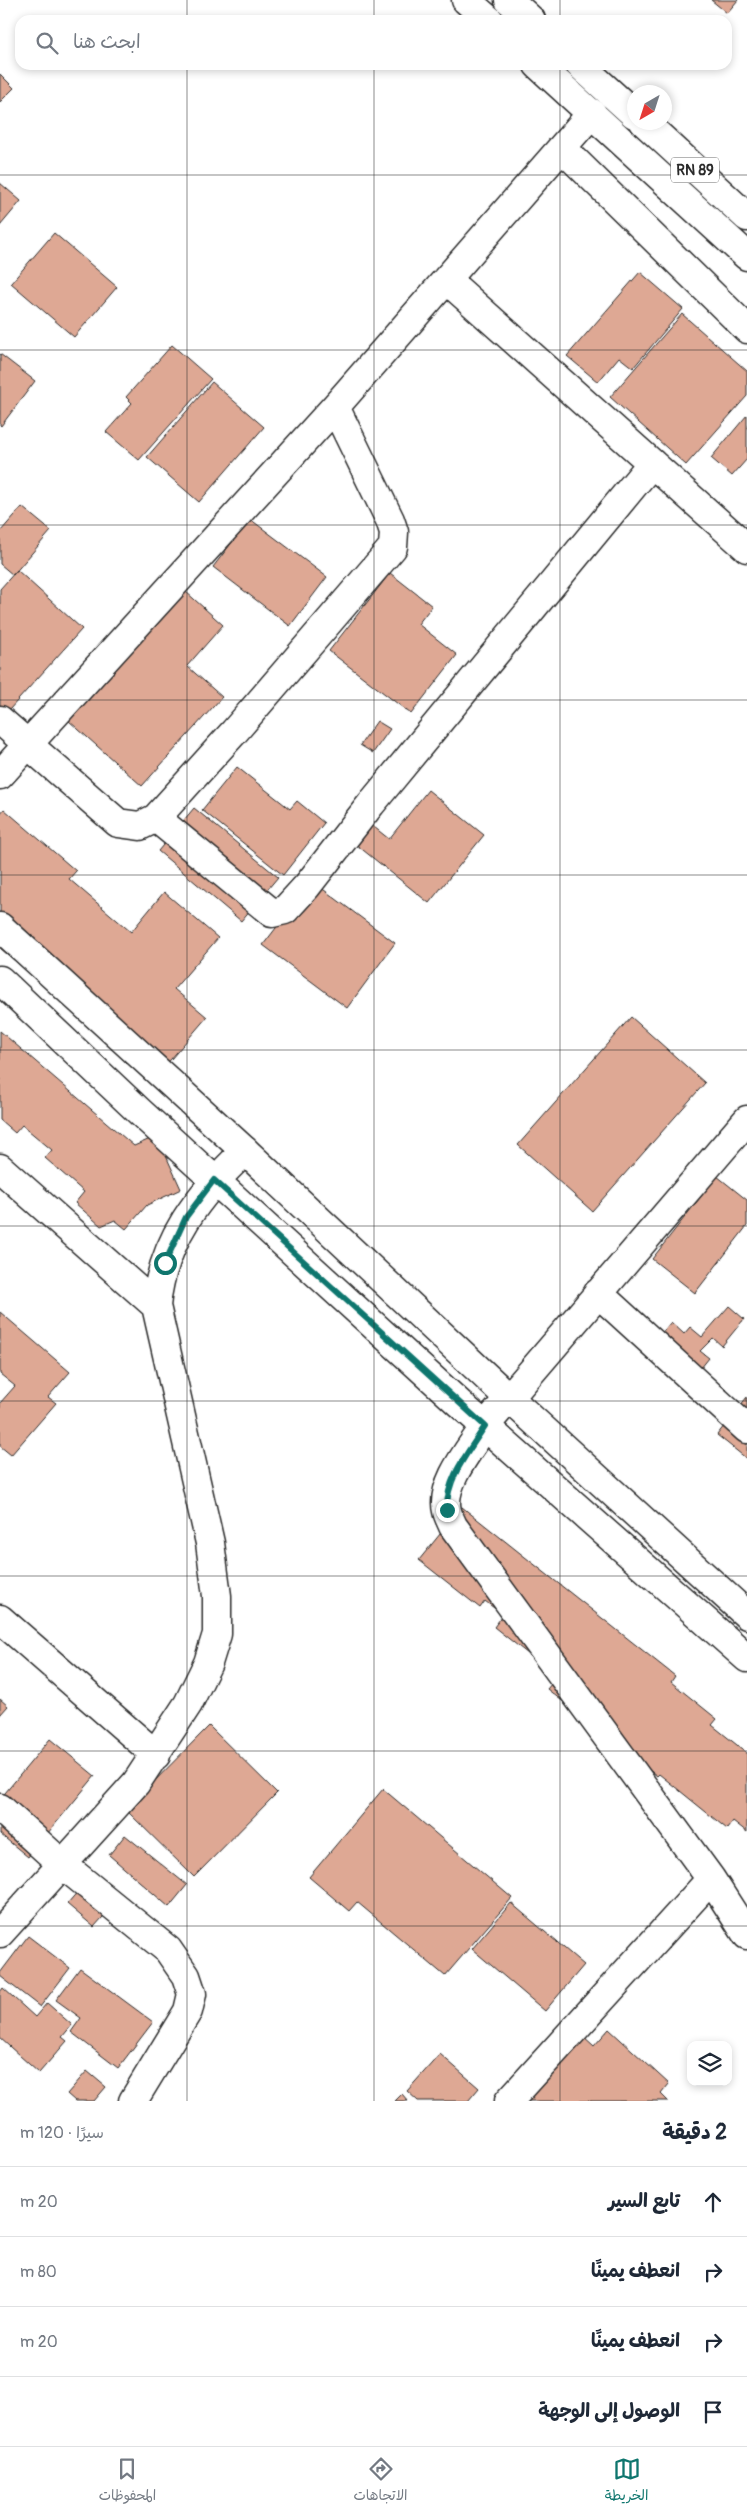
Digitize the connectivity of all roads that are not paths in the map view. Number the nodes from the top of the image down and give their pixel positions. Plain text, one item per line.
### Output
1 (466, 0) edge
2 (509, 0) edge
3 (482, 15) edge
4 (526, 15) edge
5 (544, 70) edge
6 (586, 70) edge
7 (627, 108) edge
8 (592, 113) junction
9 (653, 130) edge
10 (562, 148) junction
11 (747, 217) edge
12 (747, 256) edge
13 (448, 281) junction
14 (747, 329) edge
15 (335, 408) junction
16 (652, 463) junction
17 (747, 548) edge
18 (0, 720) edge
19 (28, 745) junction
20 (0, 775) edge
21 (156, 818) junction
22 (0, 927) edge
23 (0, 980) edge
24 (746, 1124) edge
25 (245, 1151) junction
26 (0, 1168) edge
27 (214, 1180) junction
28 (598, 1293) junction
29 (156, 1306) junction
30 (509, 1398) junction
31 (485, 1426) junction
32 (747, 1429) edge
33 (747, 1615) edge
34 (0, 1619) edge
35 (747, 1658) edge
36 (156, 1755) junction
37 (0, 1808) edge
38 (63, 1865) junction
39 (711, 1879) junction
40 (0, 1932) edge
41 (747, 1935) edge
42 (133, 2101) edge
43 (510, 2101) edge

1 - 3 street
2 - 4 street
5 - 8 street
6 - 7 street
8 - 10 street
8 - 12 street
9 - 11 street, RN 89
10 - 13 street
10 - 14 street
13 - 15 street
13 - 16 street
15 - 19 street
15 - 21 street
16 - 17 street
16 - 21 street
18 - 19 street
19 - 20 street
19 - 21 street
22 - 25 street
23 - 27 street
24 - 28 street
25 - 27 street
25 - 30 street
26 - 29 street
27 - 29 street
27 - 31 street
28 - 30 street
28 - 32 street
29 - 36 street
30 - 31 street
30 - 33 street
31 - 35 street
31 - 39 street
34 - 36 street
36 - 38 street
37 - 38 street
38 - 40 street
38 - 42 street
39 - 41 street
39 - 43 street

